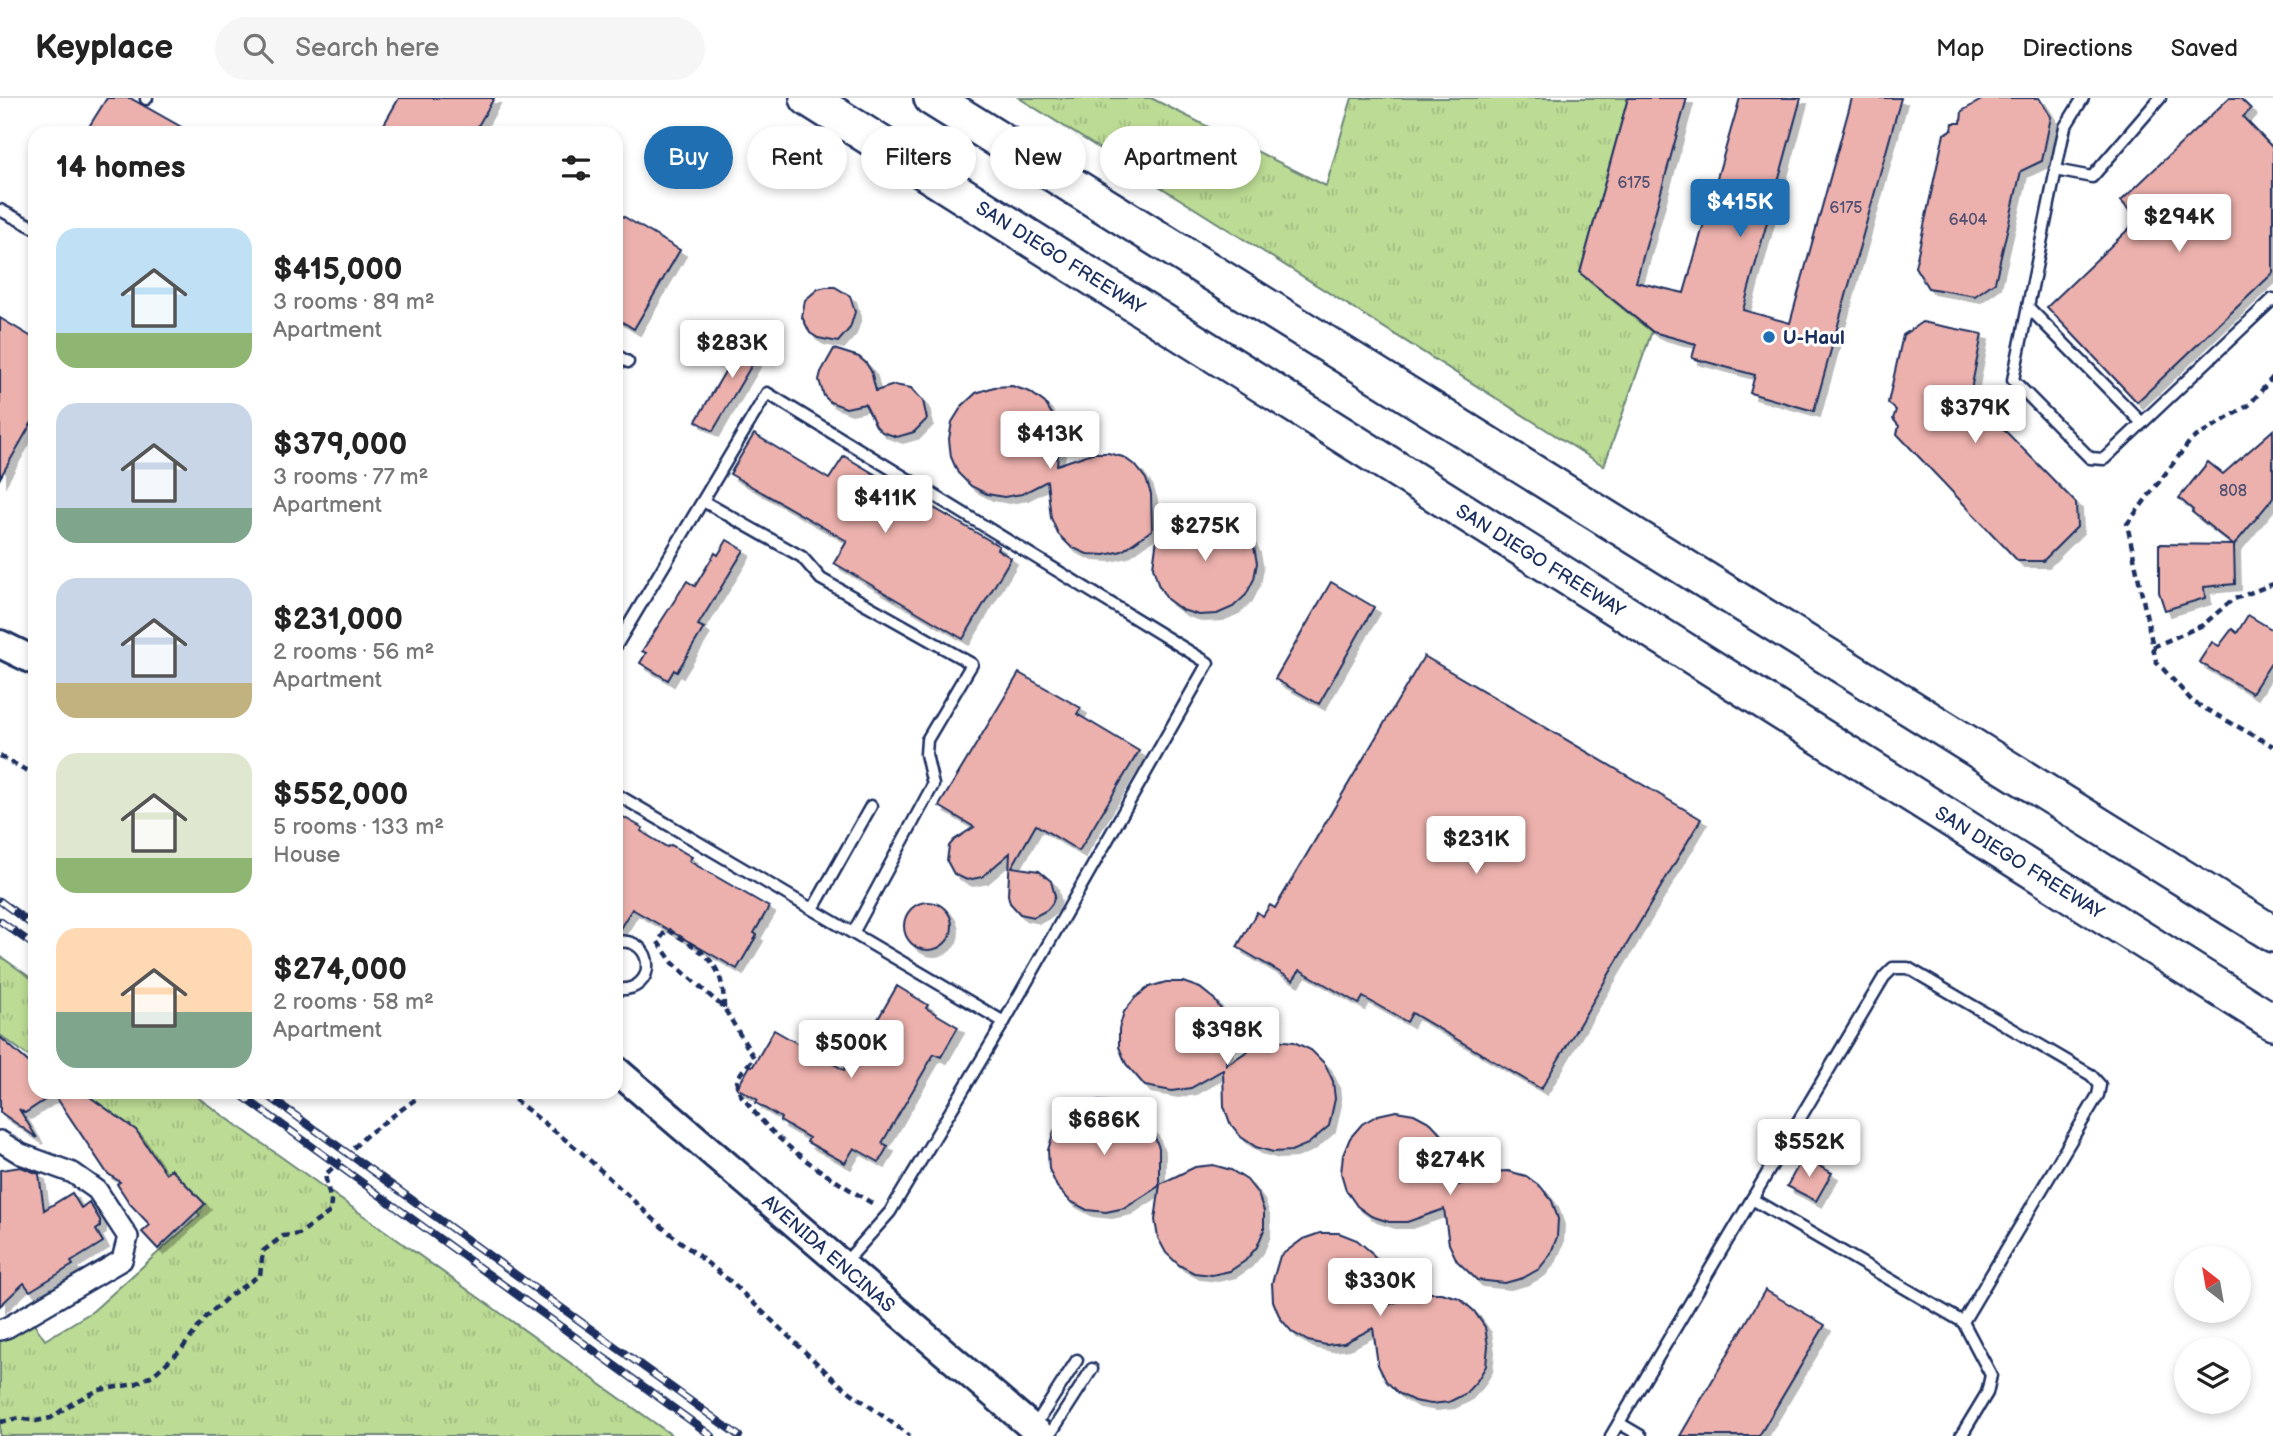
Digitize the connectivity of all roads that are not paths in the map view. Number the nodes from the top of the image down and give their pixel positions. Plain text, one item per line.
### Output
1 (808, 98) edge
2 (932, 98) edge
3 (2083, 98) edge
4 (2160, 98) edge
5 (2055, 170) junction
6 (0, 209) edge
7 (28, 224) edge
8 (2273, 299) edge
9 (2028, 307) junction
10 (623, 359) edge
11 (628, 362) dead end
12 (2142, 423) junction
13 (703, 501) junction
14 (623, 634) edge
15 (0, 643) edge
16 (28, 657) edge
17 (623, 798) edge
18 (871, 806) dead end
19 (813, 909) junction
20 (853, 933) junction
21 (2273, 934) edge
22 (623, 941) edge
23 (623, 990) edge
24 (1004, 1022) junction
25 (2273, 1022) edge
26 (623, 1076) edge
27 (0, 1141) edge
28 (1752, 1199) junction
29 (843, 1266) junction
30 (1963, 1322) junction
31 (0, 1329) edge
32 (1077, 1360) dead end
33 (1092, 1369) dead end
34 (1619, 1423) junction
35 (1041, 1434) edge
36 (1611, 1436) edge
37 (1641, 1436) edge
38 (1961, 1436) edge

1 - 25 highway, SAN DIEGO FREEWAY
2 - 21 highway
3 - 5 lane
4 - 5 lane
5 - 9 lane
6 - 7 lane
8 - 12 lane
9 - 12 lane
9 - 12 lane
10 - 11 lane
13 - 14 lane
13 - 20 lane
13 - 24 lane
15 - 16 street
17 - 19 lane
18 - 19 lane
19 - 20 lane
20 - 24 lane
22 - 23 lane
24 - 29 lane
26 - 29 street, AVENIDA ENCINAS
27 - 31 street
28 - 30 lane
28 - 30 lane
28 - 34 lane
29 - 35 street, AVENIDA ENCINAS
30 - 38 lane
32 - 35 lane
33 - 35 lane
34 - 36 lane
34 - 37 lane

